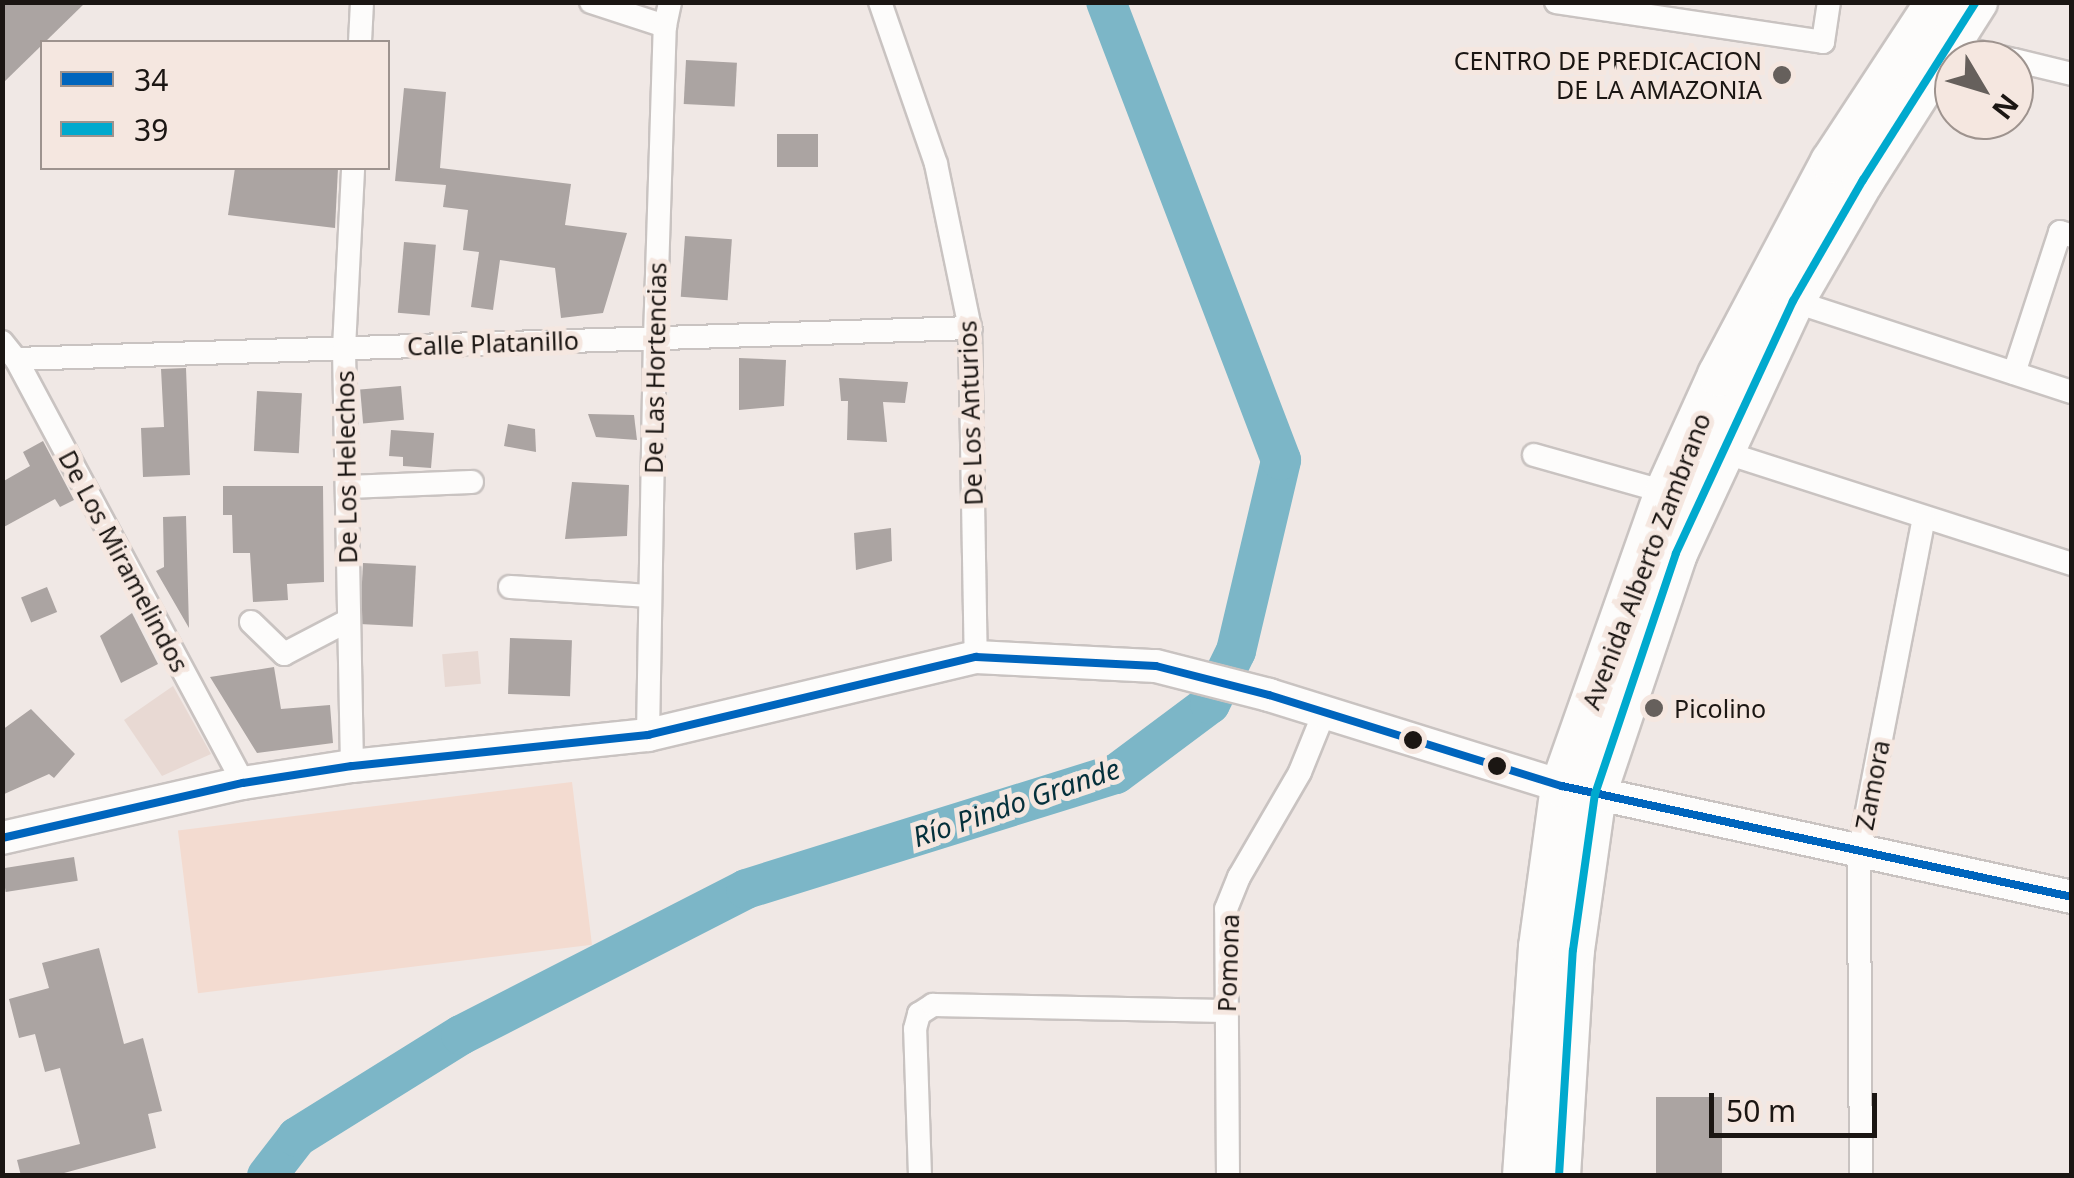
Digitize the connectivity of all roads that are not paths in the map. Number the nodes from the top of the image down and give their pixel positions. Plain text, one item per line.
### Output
1 (362, 2) edge
2 (590, 2) edge
3 (880, 2) edge
4 (1556, 2) edge
5 (1830, 2) edge
6 (1938, 2) edge
7 (1976, 2) edge
8 (668, 14) edge
9 (360, 40) edge
10 (1952, 40) edge
11 (2034, 65) edge
12 (1934, 69) edge
13 (2072, 74) edge
14 (353, 170) edge
15 (2072, 236) edge
16 (1793, 301) junction
17 (970, 328) junction
18 (655, 338) junction
19 (344, 348) junction
20 (9, 350) edge
21 (2014, 373) junction
22 (2072, 392) edge
23 (1720, 452) junction
24 (1534, 455) dead end
25 (472, 482) dead end
26 (346, 487) junction
27 (1666, 492) junction
28 (1924, 518) junction
29 (2072, 564) edge
30 (510, 587) dead end
31 (650, 596) junction
32 (349, 620) junction
33 (251, 622) dead end
34 (976, 657) junction
35 (1324, 713) junction
36 (648, 735) junction
37 (352, 766) junction
38 (243, 783) junction
39 (1578, 790) junction
40 (2, 838) edge
41 (1860, 852) junction
42 (2072, 897) edge
43 (1225, 1011) junction
44 (920, 1176) edge
45 (1228, 1176) edge
46 (1524, 1176) edge
47 (1559, 1176) edge
48 (1861, 1176) edge

1 - 9 street
2 - 8 street
3 - 17 street, De Los Anturios
4 - 5 street
6 - 27 highway, Avenida Alberto Zambrano
7 - 10 highway, Avenida Alberto Zambrano
8 - 18 street, De Las Hortencias
11 - 13 street
12 - 16 highway, Avenida Alberto Zambrano
14 - 19 street, De Los Helechos
15 - 21 street
16 - 21 street
16 - 23 highway, Avenida Alberto Zambrano
17 - 18 street, Calle Platanillo
17 - 34 street, De Los Anturios
18 - 19 street, Calle Platanillo
18 - 31 street, De Las Hortencias
19 - 20 street, Calle Platanillo
19 - 26 street, De Los Helechos
20 - 38 street, De Los Miramelindos
21 - 22 street
23 - 28 street
23 - 39 highway, Avenida Alberto Zambrano
24 - 27 street
25 - 26 street
26 - 32 street, De Los Helechos
27 - 39 highway, Avenida Alberto Zambrano
28 - 29 street
28 - 41 street, Zamora
30 - 31 street
31 - 36 street, De Las Hortencias
32 - 33 street
32 - 37 street, De Los Helechos
34 - 35 street
34 - 36 street
35 - 39 street
35 - 43 street, Pomona
36 - 37 street
37 - 38 street
38 - 40 street
39 - 41 street
39 - 46 highway, Avenida Alberto Zambrano
39 - 47 highway, Avenida Alberto Zambrano
41 - 42 street
41 - 48 street, Zamora
43 - 44 street
43 - 45 street, Pomona

